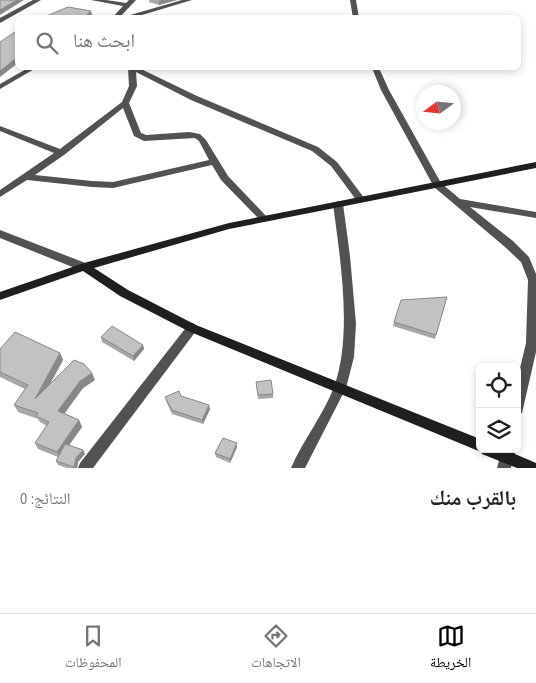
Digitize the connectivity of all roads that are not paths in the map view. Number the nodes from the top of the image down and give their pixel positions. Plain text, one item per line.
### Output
1 (38, 0) edge
2 (94, 0) edge
3 (133, 0) edge
4 (189, 0) edge
5 (353, 0) edge
6 (126, 5) junction
7 (118, 15) edge
8 (134, 15) edge
9 (356, 15) edge
10 (0, 21) edge
11 (29, 70) edge
12 (133, 70) edge
13 (137, 70) edge
14 (376, 70) edge
15 (0, 87) edge
16 (125, 103) junction
17 (0, 128) edge
18 (61, 153) junction
19 (213, 162) junction
20 (536, 165) edge
21 (28, 176) junction
22 (437, 185) junction
23 (0, 194) edge
24 (360, 200) junction
25 (457, 202) junction
26 (338, 204) junction
27 (536, 215) edge
28 (264, 219) junction
29 (0, 234) edge
30 (84, 267) junction
31 (0, 296) edge
32 (192, 328) junction
33 (340, 388) junction
34 (517, 408) edge
35 (476, 444) edge
36 (507, 458) edge
37 (85, 468) edge
38 (298, 468) edge
39 (533, 468) edge

1 - 10 street
2 - 6 street
3 - 6 street
4 - 8 street
5 - 9 street
6 - 7 street
11 - 15 street
12 - 16 street
13 - 24 street
14 - 22 street
16 - 18 street
16 - 19 street
17 - 18 street
18 - 21 street
19 - 21 street
19 - 28 street
20 - 22 main road
21 - 23 street
22 - 24 main road
22 - 25 street
24 - 26 main road
25 - 27 street
25 - 34 street
26 - 28 main road
26 - 33 street
28 - 30 main road
29 - 30 street
30 - 31 main road
30 - 32 main road
32 - 33 main road
32 - 37 street
33 - 35 main road
33 - 38 street
36 - 39 main road

